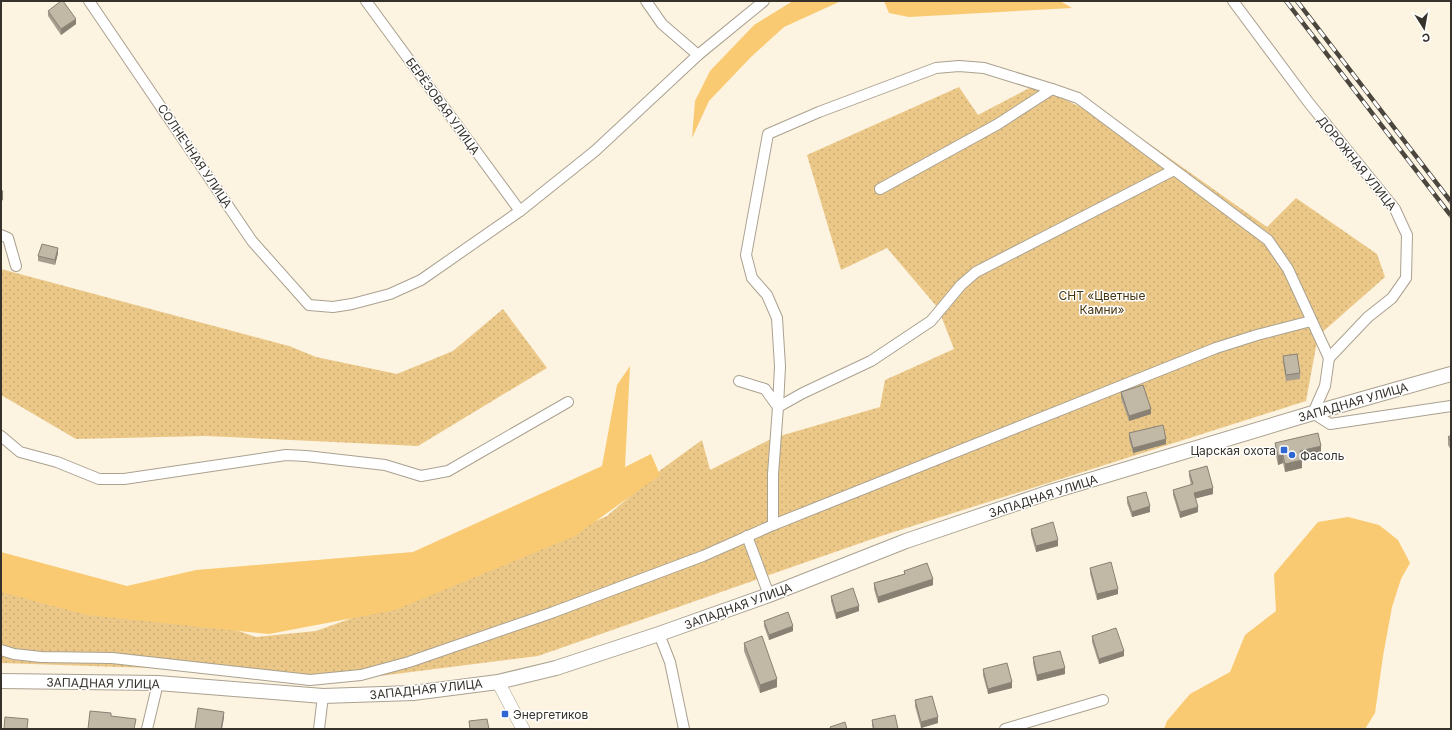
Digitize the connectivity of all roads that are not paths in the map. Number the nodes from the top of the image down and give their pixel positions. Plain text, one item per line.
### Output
1 (89, 1) edge
2 (366, 1) edge
3 (646, 1) edge
4 (764, 1) edge
5 (1233, 1) edge
6 (698, 55) junction
7 (1052, 89) junction
8 (1174, 170) junction
9 (880, 188) dead end
10 (520, 211) junction
11 (1, 235) edge
12 (16, 266) dead end
13 (1311, 321) junction
14 (1329, 358) junction
15 (1451, 374) edge
16 (739, 380) dead end
17 (568, 402) dead end
18 (1451, 406) edge
19 (778, 407) junction
20 (1312, 412) junction
21 (1, 436) edge
22 (773, 525) junction
23 (747, 536) junction
24 (769, 595) junction
25 (659, 634) junction
26 (1, 650) edge
27 (1, 681) edge
28 (498, 682) junction
29 (158, 683) junction
30 (323, 696) junction
31 (1103, 700) dead end
32 (147, 729) edge
33 (319, 729) edge
34 (523, 729) edge
35 (684, 729) edge
36 (1005, 729) edge

1 - 10 street, СОЛНЕЧНАЯ УЛИЦА
2 - 10 street, БЕРЁЗОВАЯ УЛИЦА
3 - 6 street
4 - 6 street
5 - 14 street, ДОРОЖНАЯ УЛИЦА
6 - 10 street
7 - 8 street
7 - 9 street
7 - 19 street
8 - 13 street
8 - 19 street
11 - 12 street
13 - 14 street
13 - 22 street
14 - 20 street
15 - 20 main road, ЗАПАДНАЯ УЛИЦА
16 - 19 street
17 - 21 street
18 - 20 street
19 - 22 street
20 - 24 main road, ЗАПАДНАЯ УЛИЦА
22 - 23 street
23 - 24 street
23 - 26 street
24 - 25 main road, ЗАПАДНАЯ УЛИЦА
25 - 28 main road, ЗАПАДНАЯ УЛИЦА
25 - 35 street
27 - 29 main road, ЗАПАДНАЯ УЛИЦА
28 - 30 main road, ЗАПАДНАЯ УЛИЦА
28 - 34 street
29 - 30 main road, ЗАПАДНАЯ УЛИЦА
29 - 32 street
30 - 33 street
31 - 36 street

